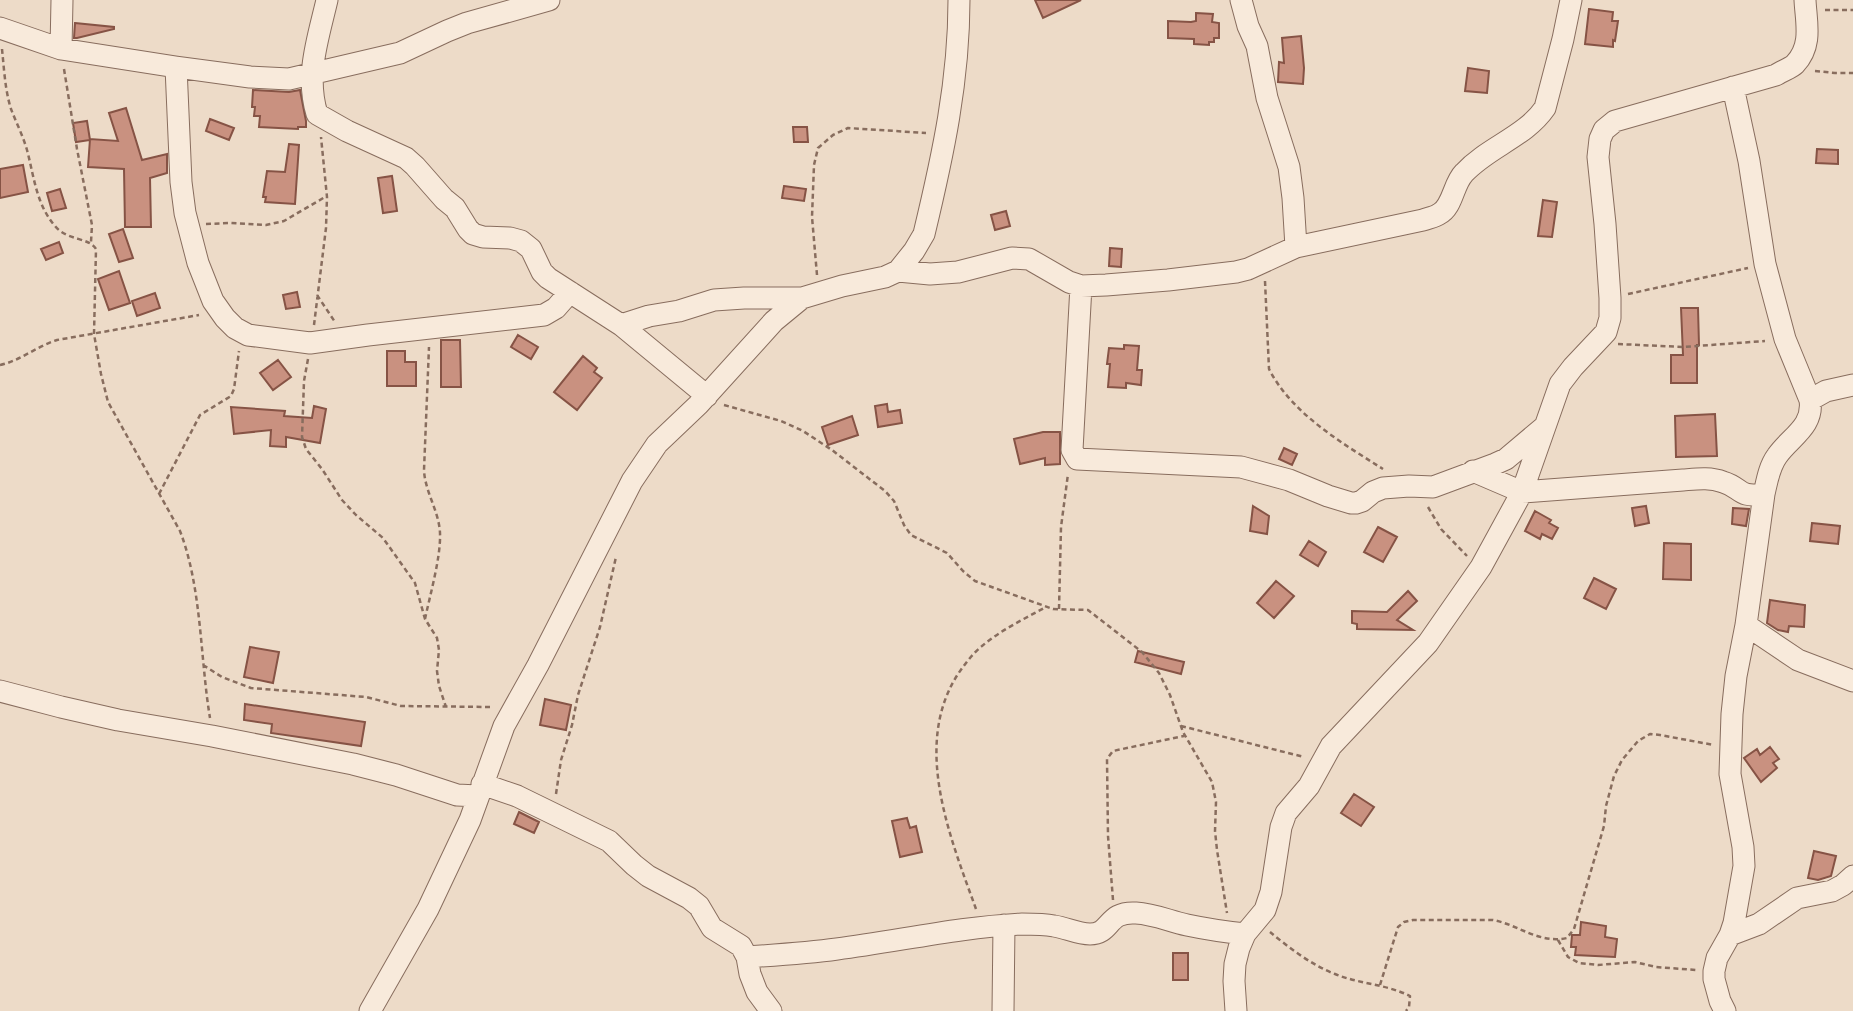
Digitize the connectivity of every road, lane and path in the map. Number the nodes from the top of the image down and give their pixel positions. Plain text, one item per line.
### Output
1 (62, 0) edge
2 (327, 0) edge
3 (549, 0) edge
4 (959, 0) edge
5 (1241, 0) edge
6 (1571, 0) edge
7 (1805, 5) edge
8 (1853, 10) edge
9 (0, 28) edge
10 (61, 49) junction
11 (1794, 65) junction
12 (176, 67) junction
13 (1853, 73) edge
14 (311, 75) junction
15 (1734, 87) junction
16 (317, 114) junction
17 (946, 135) junction
18 (327, 197) junction
19 (188, 225) junction
20 (91, 243) junction
21 (1296, 247) junction
22 (1265, 262) junction
23 (1765, 264) junction
24 (898, 271) junction
25 (1081, 286) junction
26 (570, 292) junction
27 (317, 295) junction
28 (810, 295) junction
29 (1610, 298) junction
30 (219, 310) junction
31 (621, 325) junction
32 (431, 328) junction
33 (241, 331) junction
34 (94, 334) junction
35 (345, 338) junction
36 (1786, 339) junction
37 (310, 343) junction
38 (1597, 343) junction
39 (0, 365) edge
40 (1853, 385) edge
41 (705, 398) junction
42 (1810, 400) junction
43 (1546, 425) junction
44 (1072, 450) junction
45 (1473, 471) junction
46 (1414, 486) junction
47 (1522, 492) junction
48 (159, 494) junction
49 (1764, 494) junction
50 (618, 549) dead end
51 (1480, 567) junction
52 (1046, 607) junction
53 (1059, 609) junction
54 (425, 619) junction
55 (1746, 625) junction
56 (203, 665) junction
57 (1853, 681) edge
58 (0, 691) edge
59 (519, 698) junction
60 (446, 708) junction
61 (1181, 726) junction
62 (212, 736) junction
63 (1186, 736) junction
64 (1731, 748) junction
65 (1323, 762) junction
66 (480, 790) junction
67 (560, 817) junction
68 (1853, 876) edge
69 (1114, 918) junction
70 (1004, 925) junction
71 (982, 927) junction
72 (1244, 930) junction
73 (1730, 936) junction
74 (1558, 940) junction
75 (747, 957) junction
76 (1714, 971) junction
77 (1380, 985) junction
78 (370, 1011) edge
79 (771, 1011) edge
80 (1003, 1011) edge
81 (1236, 1011) edge
82 (1406, 1011) edge
83 (1726, 1011) edge

1 - 10 street
2 - 14 street
3 - 14 street
4 - 17 street
5 - 21 street
6 - 21 street
7 - 8 path
7 - 11 street
9 - 10 street
9 - 20 path
10 - 12 street
10 - 20 path
11 - 13 path
11 - 15 street
12 - 14 street
12 - 19 street
14 - 16 street
15 - 23 street
15 - 29 street
16 - 18 path
16 - 26 street
17 - 24 street
17 - 28 path
18 - 19 path
18 - 27 path
19 - 30 street
20 - 34 path
21 - 22 street
22 - 25 street
22 - 46 path
23 - 29 path
23 - 36 street
24 - 25 street
24 - 28 street
25 - 44 street
26 - 31 street
26 - 32 street
27 - 35 path
27 - 37 path
28 - 31 street
28 - 41 street
29 - 38 street
30 - 33 street
30 - 34 path
31 - 41 street
32 - 35 street
32 - 54 path
33 - 37 street
33 - 48 path
34 - 39 path
34 - 48 path
35 - 37 street
36 - 38 path
36 - 42 street
37 - 54 path
38 - 43 street
40 - 42 street
41 - 52 path
41 - 59 street
42 - 49 street
43 - 45 street
43 - 47 street
44 - 46 street
44 - 53 path
45 - 46 street
45 - 47 street
46 - 51 path
47 - 49 street
47 - 51 street
48 - 56 path
49 - 55 street
50 - 67 path
51 - 65 street
52 - 53 path
52 - 71 path
53 - 61 path
54 - 60 path
55 - 57 street
55 - 64 street
56 - 60 path
56 - 62 path
58 - 62 street
59 - 60 path
59 - 66 street
61 - 63 path
61 - 65 path
62 - 66 street
63 - 69 path
63 - 72 path
64 - 73 street
64 - 74 path
65 - 72 street
66 - 67 street
66 - 78 street
67 - 75 street
68 - 73 street
69 - 70 street
69 - 72 street
70 - 71 street
70 - 80 street
71 - 75 street
72 - 77 path
72 - 81 street
73 - 76 street
74 - 76 path
74 - 77 path
75 - 79 street
76 - 83 street
77 - 82 path

